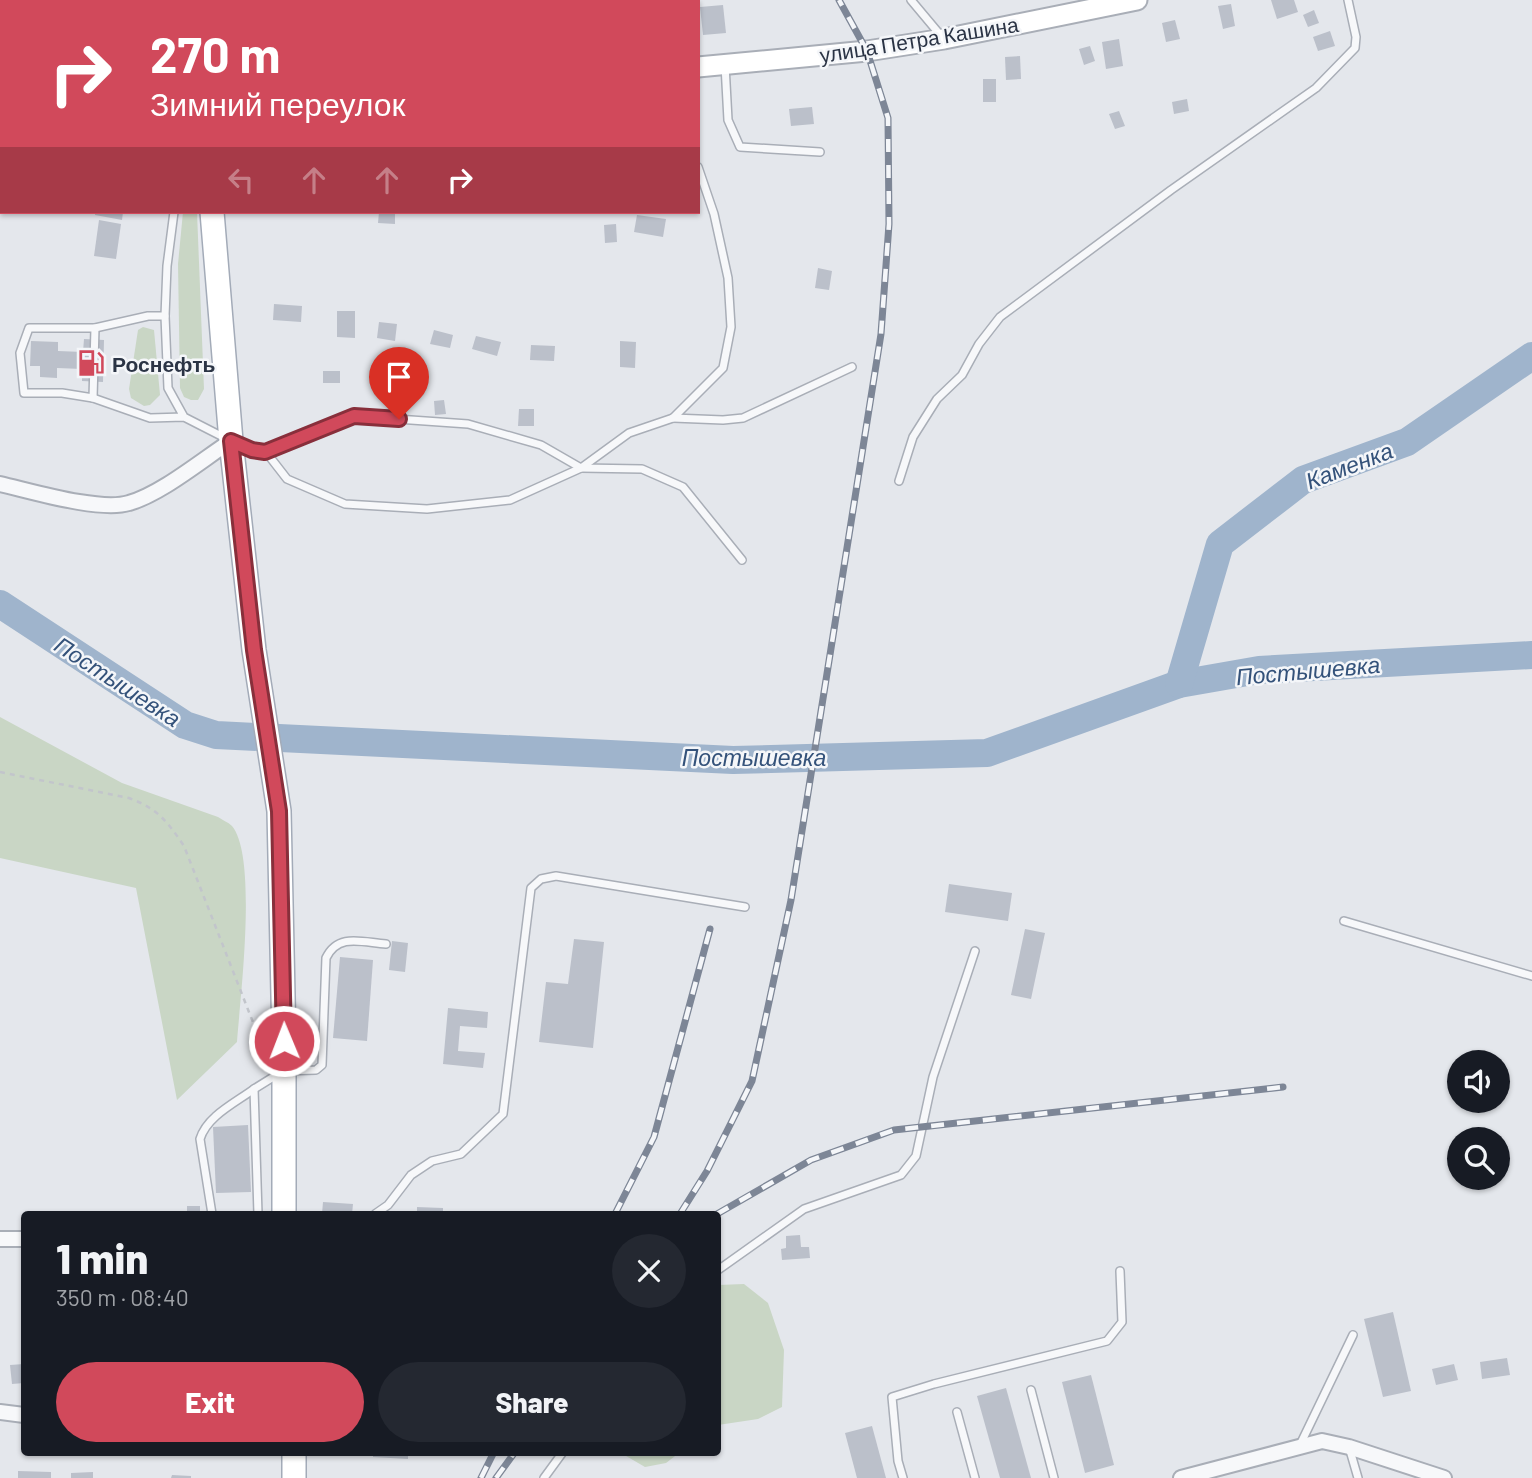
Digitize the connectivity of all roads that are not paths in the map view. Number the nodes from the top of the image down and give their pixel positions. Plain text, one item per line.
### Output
1 (911, 0) edge
2 (1137, 0) edge
3 (1348, 0) edge
4 (944, 39) junction
5 (724, 64) junction
6 (700, 67) edge
7 (820, 152) dead end
8 (700, 173) edge
9 (174, 214) edge
10 (212, 214) edge
11 (164, 316) junction
12 (95, 328) junction
13 (852, 367) dead end
14 (93, 398) junction
15 (184, 417) junction
16 (673, 418) junction
17 (231, 441) junction
18 (265, 452) junction
19 (581, 468) junction
20 (900, 481) dead end
21 (0, 484) edge
22 (741, 560) dead end
23 (745, 907) dead end
24 (1343, 921) dead end
25 (386, 944) dead end
26 (975, 951) dead end
27 (1532, 976) edge
28 (283, 1071) junction
29 (254, 1089) junction
30 (388, 1205) junction
31 (212, 1211) edge
32 (258, 1211) edge
33 (284, 1211) edge
34 (379, 1211) edge
35 (387, 1211) edge
36 (0, 1240) edge
37 (21, 1240) edge
38 (721, 1268) edge
39 (1120, 1271) dead end
40 (1353, 1335) dead end
41 (1031, 1390) dead end
42 (0, 1412) edge
43 (957, 1412) dead end
44 (21, 1415) edge
45 (1299, 1447) junction
46 (1349, 1447) junction
47 (294, 1456) edge
48 (560, 1456) edge
49 (294, 1478) edge
50 (544, 1478) edge
51 (903, 1478) edge
52 (975, 1478) edge
53 (1054, 1478) edge
54 (1181, 1478) edge
55 (1358, 1478) edge
56 (1444, 1478) edge

1 - 4 lane
2 - 4 main road, улица Петра Кашина
3 - 20 lane
4 - 5 main road, улица Петра Кашина
5 - 6 main road, улица Петра Кашина
5 - 7 lane
8 - 16 lane
9 - 11 lane
10 - 17 main road
11 - 12 lane
11 - 15 lane
12 - 14 lane
12 - 14 lane
13 - 16 lane
14 - 15 lane
15 - 17 lane
16 - 19 lane
17 - 18 lane
17 - 21 street
17 - 28 main road
18 - 19 lane
18 - 19 lane
19 - 22 lane
23 - 30 lane
24 - 27 lane
25 - 28 lane
26 - 38 lane
28 - 29 lane
28 - 33 main road
29 - 31 lane
29 - 32 lane
30 - 34 lane
30 - 35 lane
36 - 37 street
39 - 51 lane
40 - 45 lane
41 - 53 lane
42 - 44 street
43 - 52 lane
45 - 46 street
45 - 54 street
46 - 55 lane
46 - 56 street
47 - 49 main road
48 - 50 lane

